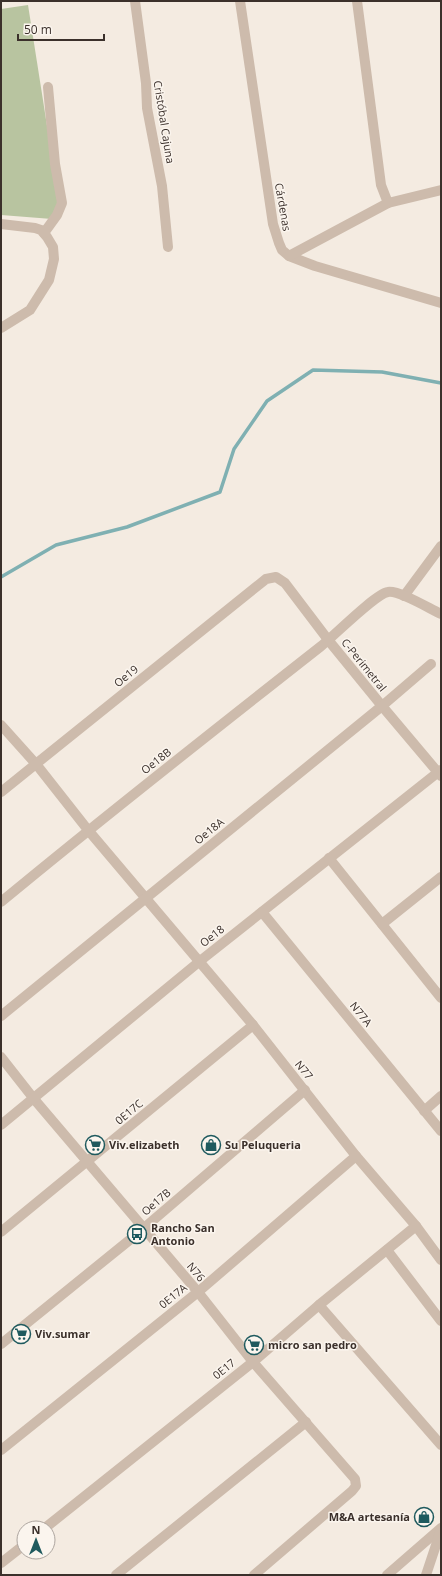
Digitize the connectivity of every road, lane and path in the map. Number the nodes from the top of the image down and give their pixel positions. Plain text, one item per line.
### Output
1 (134, 1) edge
2 (240, 1) edge
3 (357, 1) edge
4 (48, 87) dead end
5 (441, 190) edge
6 (388, 203) junction
7 (1, 224) edge
8 (44, 233) junction
9 (168, 247) dead end
10 (289, 256) junction
11 (441, 304) edge
12 (1, 328) edge
13 (441, 546) edge
14 (266, 579) joint
15 (404, 596) junction
16 (441, 614) edge
17 (329, 641) junction
18 (431, 664) dead end
19 (382, 706) junction
20 (1, 725) edge
21 (36, 764) junction
22 (440, 772) edge
23 (1, 792) edge
24 (88, 830) junction
25 (329, 858) junction
26 (441, 877) edge
27 (146, 898) junction
28 (1, 902) edge
29 (262, 912) junction
30 (382, 924) junction
31 (200, 961) junction
32 (438, 987) edge
33 (441, 998) edge
34 (1, 1016) edge
35 (253, 1025) junction
36 (1, 1057) edge
37 (305, 1090) junction
38 (441, 1096) edge
39 (34, 1100) junction
40 (424, 1111) junction
41 (1, 1125) edge
42 (441, 1131) edge
43 (356, 1156) junction
44 (87, 1163) junction
45 (416, 1226) junction
46 (144, 1229) junction
47 (1, 1232) edge
48 (387, 1250) junction
49 (441, 1260) edge
50 (198, 1292) junction
51 (319, 1305) junction
52 (441, 1320) edge
53 (1, 1344) edge
54 (253, 1362) junction
55 (306, 1422) junction
56 (441, 1445) edge
57 (1, 1450) edge
58 (55, 1520) edge
59 (441, 1529) edge
60 (16, 1551) edge
61 (1, 1563) edge
62 (116, 1575) edge
63 (254, 1575) edge
64 (387, 1575) edge
65 (426, 1575) edge

1 - 9 street, Cristóbal Cajuna
2 - 10 street, Cárdenas
3 - 6 street
4 - 8 street
5 - 6 street
6 - 10 street
7 - 8 street
8 - 12 street
10 - 11 street
13 - 15 street
14 - 17 street, C-Perimetral
14 - 21 street, Oe19
15 - 16 street, Oe18B
15 - 17 street, Oe18B
17 - 19 street, C-Perimetral
17 - 24 street, Oe18B
18 - 19 street, Oe18A
19 - 22 street, C-Perimetral
19 - 27 street, Oe18A
20 - 21 street, N77
21 - 23 street, Oe19
21 - 24 street, N77
22 - 25 street, Oe18
24 - 27 street, N77
24 - 28 street, Oe18B
25 - 29 street, Oe18
25 - 30 street
26 - 30 street
27 - 31 street, N77
27 - 34 street, Oe18A
29 - 31 street, Oe18
29 - 40 street, N77A
30 - 32 street
31 - 35 street, N77
31 - 39 street, Oe18
32 - 33 street
35 - 37 street, N77
35 - 44 street, 0E17C
36 - 39 street, N76
37 - 43 street, N77
37 - 46 street, Oe17B
38 - 40 street
39 - 41 street, Oe18
39 - 44 street, N76
40 - 42 street, N77A
43 - 45 street, N77
43 - 50 street, 0E17A
44 - 46 street, N76
44 - 47 street, 0E17C
45 - 48 street, 0E17
45 - 49 street, N77
46 - 50 street, N76
46 - 53 street, Oe17B
48 - 51 street, 0E17
48 - 52 street
50 - 54 street, N76
50 - 57 street, 0E17A
51 - 54 street, 0E17
51 - 56 street
54 - 55 street, N76
54 - 58 street, 0E17
55 - 62 street
55 - 63 street, N76
59 - 64 street
59 - 65 street
60 - 61 street

